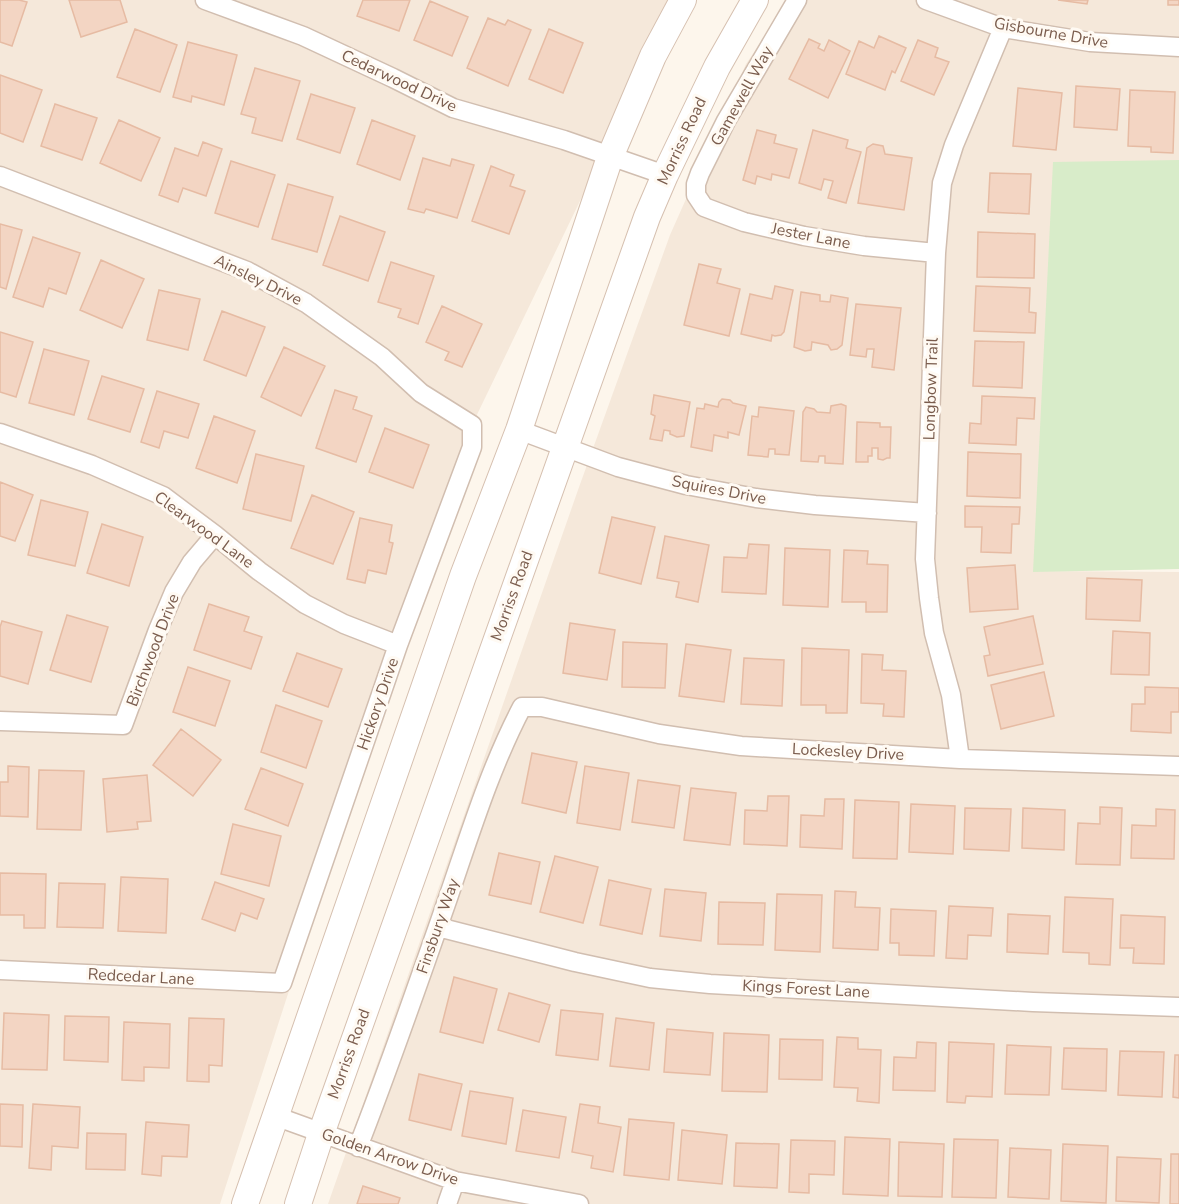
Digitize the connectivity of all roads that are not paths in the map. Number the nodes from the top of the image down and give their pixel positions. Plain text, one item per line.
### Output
1 (205, 0) edge
2 (683, 0) edge
3 (755, 0) edge
4 (797, 0) edge
5 (926, 0) edge
6 (1003, 28) junction
7 (1179, 47) edge
8 (610, 157) junction
9 (665, 175) junction
10 (0, 176) edge
11 (696, 195) joint
12 (936, 253) junction
13 (472, 425) joint
14 (519, 430) junction
15 (0, 433) edge
16 (566, 447) junction
17 (927, 513) junction
18 (215, 535) junction
19 (398, 645) junction
20 (522, 707) joint
21 (0, 721) edge
22 (960, 759) junction
23 (1179, 766) edge
24 (438, 927) junction
25 (0, 970) edge
26 (282, 983) joint
27 (1179, 1007) edge
28 (275, 1116) junction
29 (321, 1134) junction
30 (358, 1147) junction
31 (455, 1181) junction
32 (245, 1204) edge
33 (298, 1204) edge
34 (447, 1204) edge
35 (579, 1204) edge

1 - 8 street, Cedarwood Drive
2 - 8 main road
3 - 9 main road, Morriss Road
4 - 11 street, Gamewell Way
5 - 6 street, Gisbourne Drive
6 - 7 street, Gisbourne Drive
6 - 12 street, Longbow Trail
8 - 9 street, Cedarwood Drive
8 - 14 main road
9 - 16 main road, Morriss Road
10 - 13 street, Ainsley Drive
11 - 12 street, Jester Lane
12 - 17 street, Longbow Trail
13 - 19 street, Hickory Drive
14 - 16 street, Squires Drive
14 - 28 main road
15 - 18 street, Clearwood Lane
16 - 17 street, Squires Drive
16 - 29 main road, Morriss Road
17 - 22 street, Longbow Trail
18 - 19 street, Clearwood Lane
18 - 21 street, Birchwood Drive
19 - 26 street, Hickory Drive
20 - 22 street, Lockesley Drive
20 - 24 street, Finsbury Way
22 - 23 street, Lockesley Drive
24 - 27 street, Kings Forest Lane
24 - 30 street, Finsbury Way
25 - 26 street, Redcedar Lane
28 - 29 street, Golden Arrow Drive
28 - 32 main road
29 - 30 street, Golden Arrow Drive
29 - 33 main road, Morriss Road
30 - 31 street, Golden Arrow Drive
31 - 34 street
31 - 35 street, Golden Arrow Drive

